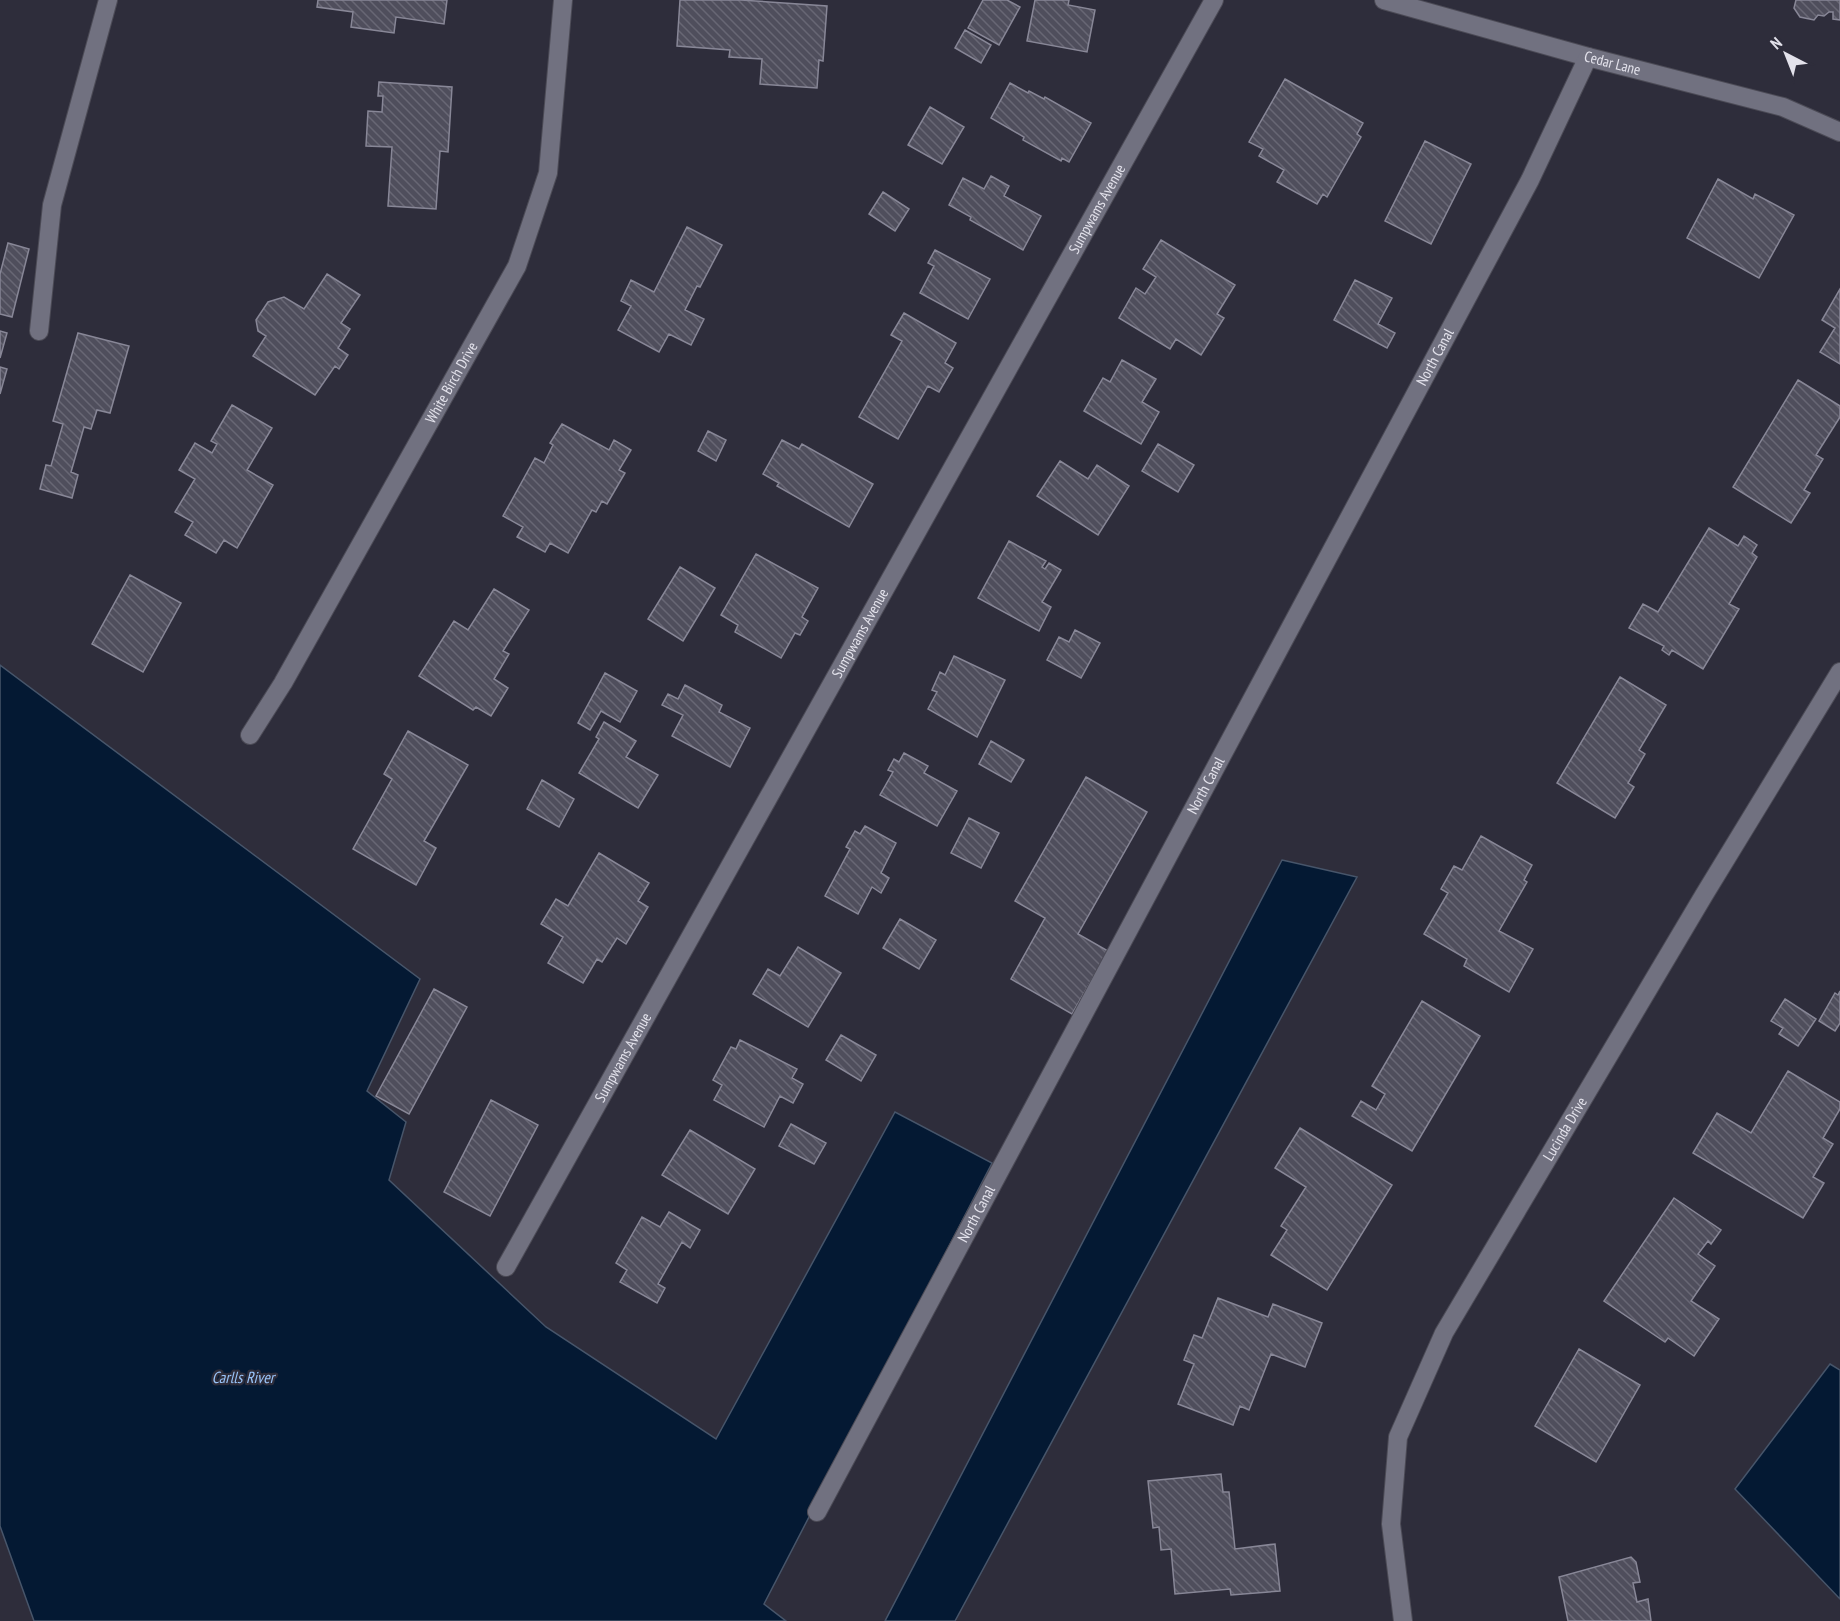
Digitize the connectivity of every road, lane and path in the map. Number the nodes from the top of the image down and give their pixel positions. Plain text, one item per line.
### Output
1 (108, 0) edge
2 (563, 0) edge
3 (1214, 0) edge
4 (1384, 0) edge
5 (1588, 57) junction
6 (1840, 132) edge
7 (39, 331) dead end
8 (1840, 672) edge
9 (250, 735) dead end
10 (506, 1267) dead end
11 (817, 1512) dead end
12 (1403, 1621) edge

1 - 7 street
2 - 9 street, White Birch Drive
3 - 10 street, Sumpwams Avenue
4 - 5 street, Cedar Lane
5 - 6 street, Cedar Lane
5 - 11 street, North Canal
8 - 12 street, Lucinda Drive

